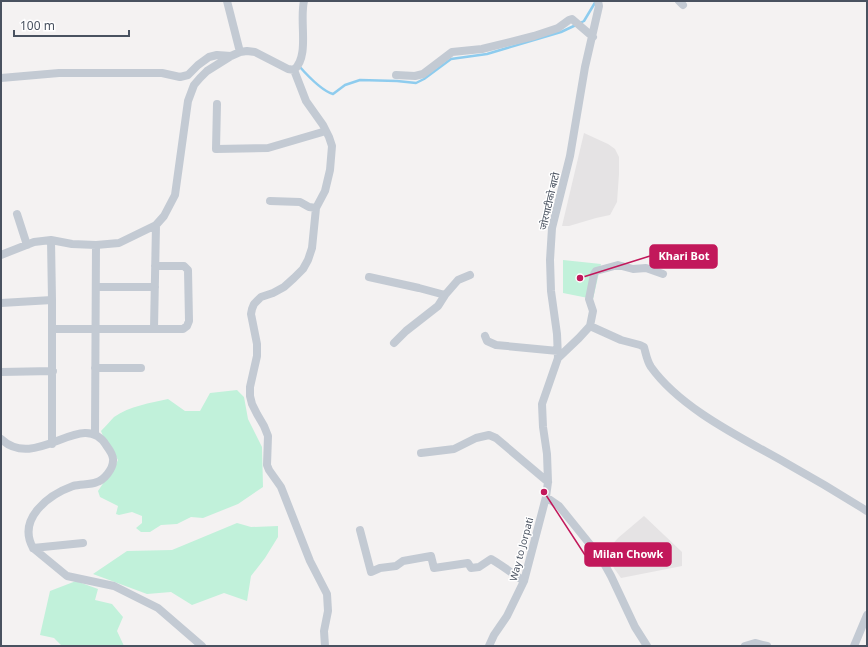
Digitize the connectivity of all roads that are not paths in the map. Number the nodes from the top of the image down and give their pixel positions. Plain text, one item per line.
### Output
1 (228, 1) edge
2 (304, 1) edge
3 (598, 3) edge
4 (593, 37) junction
5 (240, 52) junction
6 (231, 56) junction
7 (294, 70) junction
8 (396, 75) dead end
9 (1, 78) edge
10 (217, 104) dead end
11 (326, 132) junction
12 (270, 201) dead end
13 (316, 208) junction
14 (17, 214) dead end
15 (156, 225) junction
16 (50, 240) junction
17 (27, 245) junction
18 (96, 245) junction
19 (1, 255) edge
20 (155, 266) junction
21 (663, 274) dead end
22 (470, 275) dead end
23 (369, 277) dead end
24 (96, 287) junction
25 (155, 287) junction
26 (445, 296) junction
27 (52, 300) junction
28 (1, 304) edge
29 (590, 326) junction
30 (52, 329) junction
31 (96, 329) junction
32 (154, 329) junction
33 (485, 336) dead end
34 (394, 343) dead end
35 (558, 355) junction
36 (95, 368) junction
37 (141, 368) dead end
38 (53, 371) junction
39 (1, 372) edge
40 (95, 434) junction
41 (1, 439) edge
42 (52, 444) junction
43 (421, 452) dead end
44 (548, 482) junction
45 (546, 496) junction
46 (867, 511) edge
47 (360, 530) dead end
48 (84, 543) dead end
49 (33, 548) junction
50 (524, 581) junction
51 (867, 615) edge
52 (202, 646) edge
53 (325, 646) edge
54 (489, 646) edge
55 (647, 646) edge
56 (744, 646) edge
57 (767, 646) edge
58 (854, 646) edge

1 - 5 street
2 - 7 street
3 - 4 street, जोरपाटीको बाटो
4 - 8 street
4 - 35 street, जोरपाटीको बाटो
5 - 6 street
5 - 7 street
6 - 9 street
6 - 15 street
7 - 11 street
10 - 11 street
11 - 13 street
12 - 13 street
13 - 53 street
14 - 17 street
15 - 18 street
15 - 20 street
16 - 17 street
16 - 18 street
16 - 27 street
17 - 19 street
18 - 24 street
20 - 25 street
20 - 32 street
21 - 29 street
22 - 26 street
23 - 26 street
24 - 25 street
24 - 31 street
25 - 32 street
26 - 34 street
27 - 28 street
27 - 30 street
29 - 35 street
29 - 46 street
30 - 31 street
30 - 38 street
31 - 32 street
31 - 36 street
33 - 35 street
35 - 44 street, जोरपाटीको बाटो
36 - 37 street
36 - 40 street
38 - 39 street
38 - 42 street
40 - 42 street
40 - 49 street
41 - 42 street
43 - 44 street
44 - 45 street, जोरपाटीको बाटो
45 - 50 street, Way to Jorpati
45 - 55 street
47 - 50 street
48 - 49 street
49 - 52 street
50 - 54 street, Way to Jorpati
51 - 58 street
56 - 57 street

